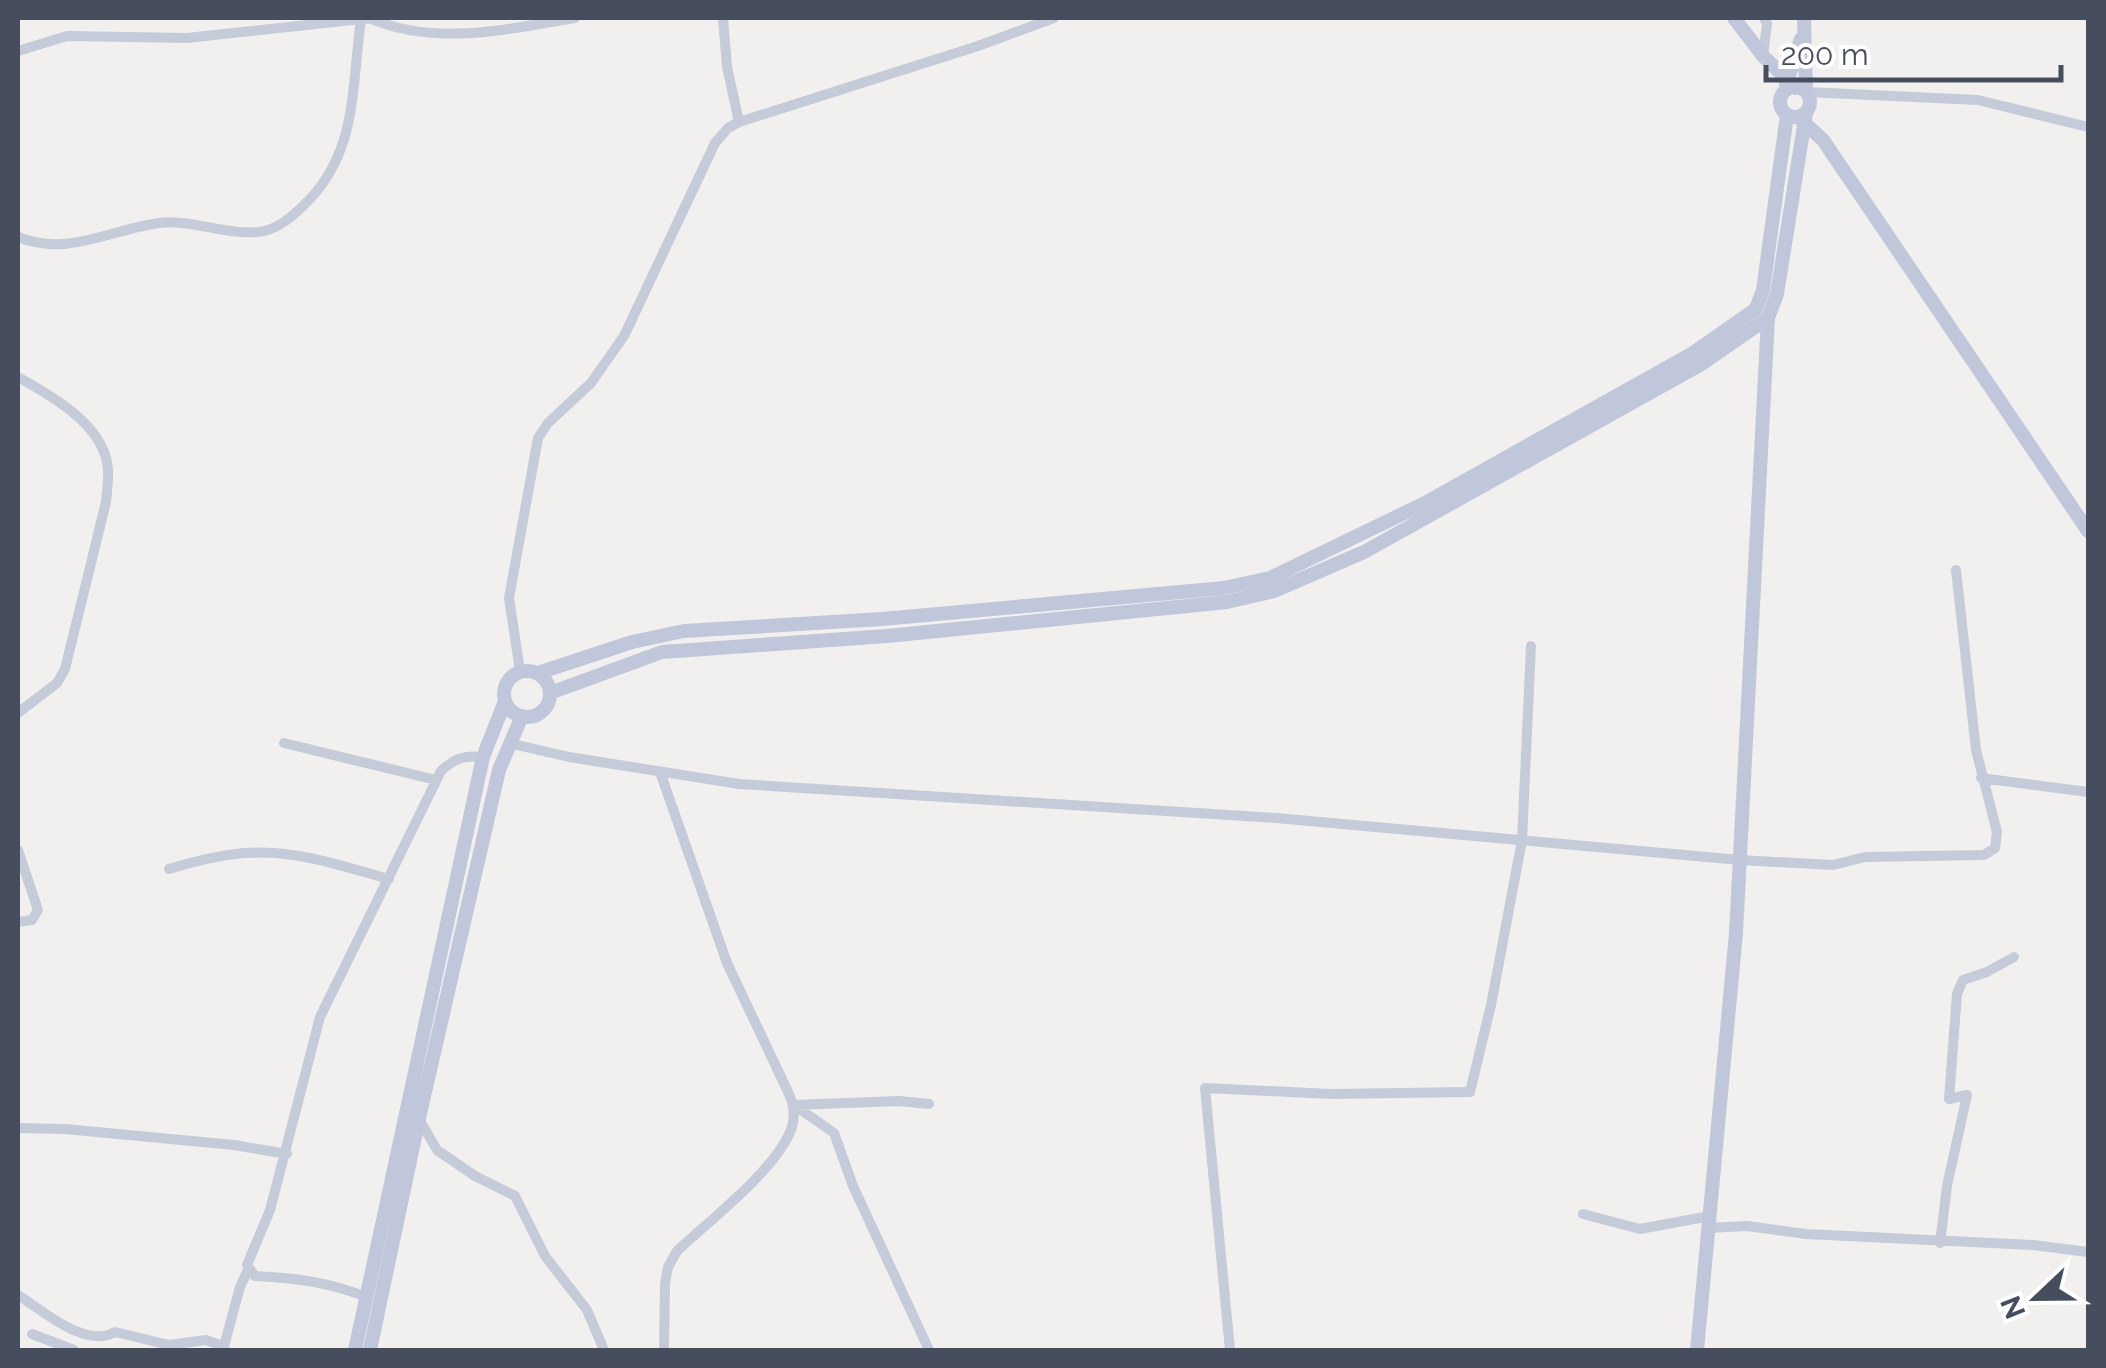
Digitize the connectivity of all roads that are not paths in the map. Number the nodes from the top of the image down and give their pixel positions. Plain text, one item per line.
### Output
1 (575, 18) edge
2 (723, 18) edge
3 (1054, 18) edge
4 (1734, 18) edge
5 (1764, 18) edge
6 (1804, 18) edge
7 (367, 19) edge
8 (511, 23) edge
9 (1803, 34) junction
10 (18, 51) edge
11 (1764, 56) junction
12 (1796, 102) junction
13 (739, 122) junction
14 (2088, 127) edge
15 (18, 237) edge
16 (1768, 318) junction
17 (18, 377) edge
18 (2088, 531) edge
19 (1956, 570) dead end
20 (1531, 646) dead end
21 (520, 672) junction
22 (538, 673) junction
23 (550, 693) junction
24 (505, 700) junction
25 (18, 713) edge
26 (522, 716) junction
27 (509, 742) junction
28 (284, 743) dead end
29 (483, 757) junction
30 (660, 772) junction
31 (1981, 778) junction
32 (436, 780) junction
33 (2088, 792) edge
34 (1522, 840) junction
35 (18, 850) edge
36 (1740, 860) junction
37 (170, 869) dead end
38 (389, 879) junction
39 (18, 922) edge
40 (2014, 956) dead end
41 (929, 1104) dead end
42 (794, 1105) junction
43 (419, 1118) junction
44 (18, 1128) edge
45 (286, 1154) junction
46 (1583, 1214) dead end
47 (1709, 1222) junction
48 (1940, 1243) junction
49 (2088, 1252) edge
50 (248, 1270) junction
51 (18, 1295) edge
52 (366, 1297) junction
53 (32, 1334) dead end
54 (223, 1348) edge
55 (74, 1350) edge
56 (355, 1350) edge
57 (370, 1350) edge
58 (604, 1350) edge
59 (664, 1350) edge
60 (929, 1350) edge
61 (1230, 1350) edge
62 (1697, 1350) edge

1 - 8 street
2 - 13 street
3 - 13 street
4 - 11 street
5 - 11 street
6 - 9 street
7 - 8 street
7 - 10 street
7 - 15 street
9 - 12 street
9 - 12 street
11 - 12 street
11 - 12 street
12 - 14 street
12 - 16 street
12 - 18 street
12 - 22 street
13 - 21 street
16 - 23 street
16 - 36 street
17 - 25 street
19 - 31 street
20 - 34 street
21 - 22 street
21 - 24 street
22 - 23 street
23 - 26 street
24 - 26 street
24 - 29 street
26 - 27 street
27 - 30 street
27 - 43 street
28 - 32 street
29 - 32 street
29 - 52 street
30 - 34 street
30 - 42 street
31 - 33 street
31 - 36 street
32 - 38 street
34 - 36 street
34 - 61 street
35 - 39 street
36 - 47 street
37 - 38 street
38 - 45 street
40 - 48 street
41 - 42 street
42 - 59 street
42 - 60 street
43 - 57 street
43 - 58 street
44 - 45 street
45 - 50 street
46 - 47 street
47 - 48 street
47 - 62 street
48 - 49 street
50 - 52 street
50 - 54 street
51 - 54 street
52 - 56 street
53 - 55 street

